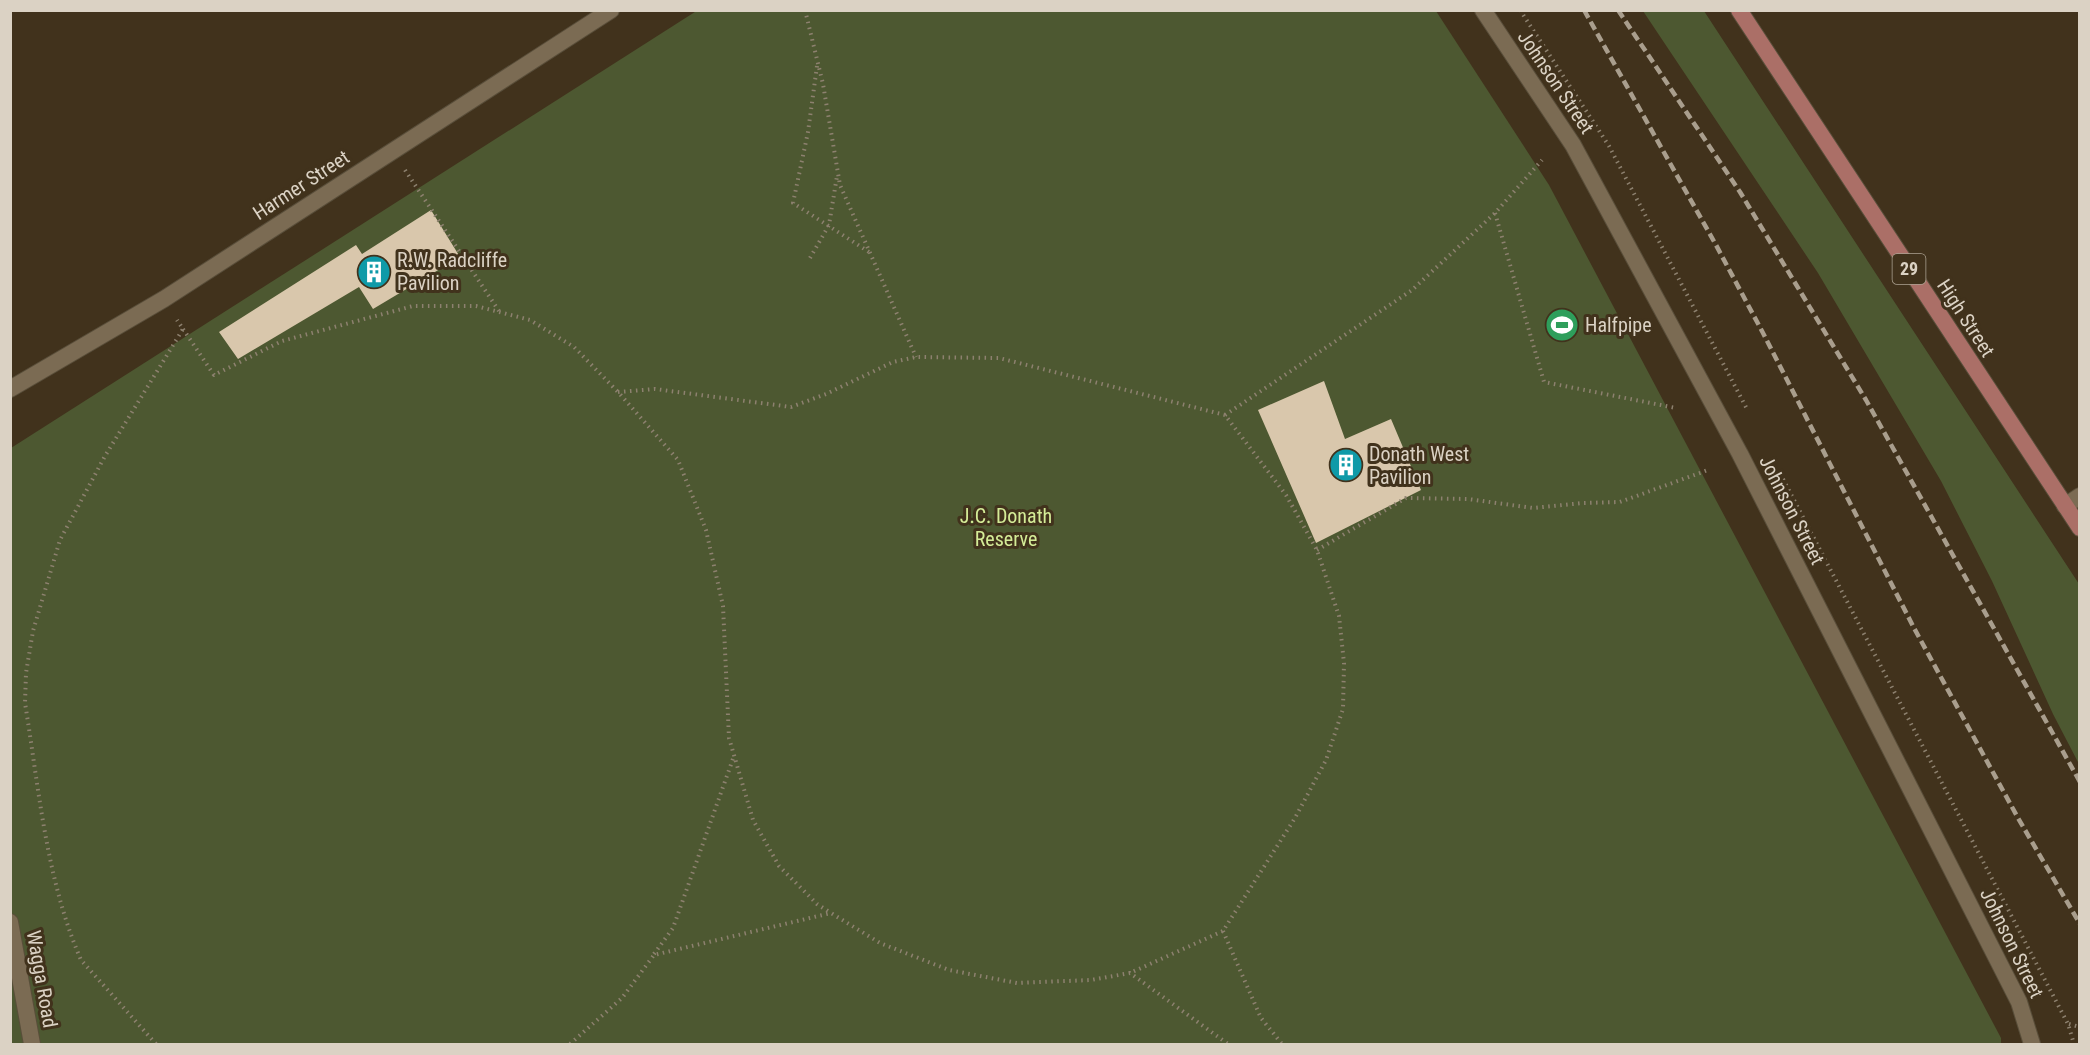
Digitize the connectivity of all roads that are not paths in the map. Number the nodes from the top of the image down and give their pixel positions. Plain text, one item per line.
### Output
1 (610, 10) edge
2 (1483, 10) edge
3 (1739, 10) edge
4 (10, 389) edge
5 (2079, 496) edge
6 (2065, 506) junction
7 (2079, 528) edge
8 (10, 922) edge
9 (32, 1044) edge
10 (2032, 1044) edge

1 - 4 street, Harmer Street
2 - 10 street, Johnson Street
3 - 6 main road, High Street / 29
5 - 6 street
6 - 7 main road, High Street / 29
8 - 9 street, Wagga Road

